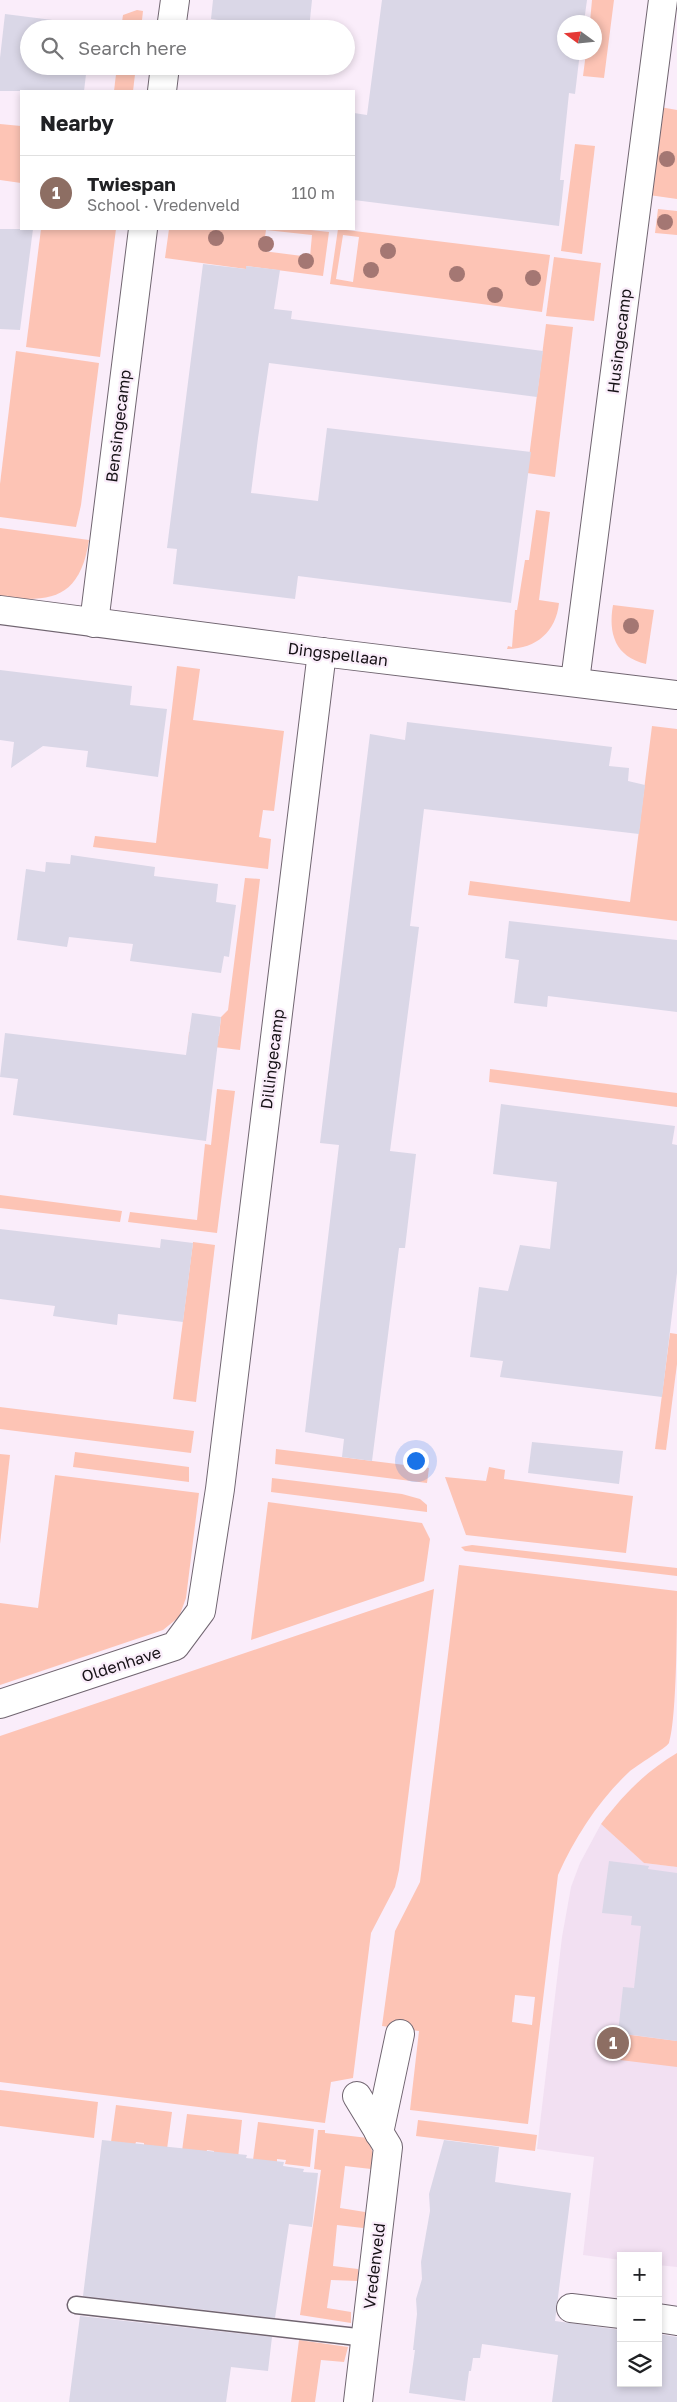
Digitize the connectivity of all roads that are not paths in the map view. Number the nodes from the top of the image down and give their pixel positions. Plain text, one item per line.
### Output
1 (175, 0) edge
2 (663, 0) edge
3 (172, 20) edge
4 (164, 75) edge
5 (162, 90) edge
6 (143, 230) edge
7 (0, 610) edge
8 (94, 623) junction
9 (322, 652) junction
10 (575, 681) junction
11 (677, 695) edge
12 (222, 1466) joint
13 (0, 1704) edge
14 (400, 2034) dead end
15 (357, 2096) dead end
16 (379, 2133) junction
17 (76, 2305) dead end
18 (570, 2308) dead end
19 (617, 2314) edge
20 (662, 2319) edge
21 (677, 2321) edge
22 (366, 2338) junction
23 (359, 2402) edge

1 - 3 street
2 - 10 street, Husingecamp
4 - 5 street
6 - 8 street, Bensingecamp
7 - 8 street, Dingspellaan
8 - 9 street, Dingspellaan
9 - 10 street, Dingspellaan
9 - 12 street, Dillingecamp
10 - 11 street, Dingspellaan
12 - 13 street, Oldenhave
14 - 16 street
15 - 16 street, Vredenveld
16 - 22 street, Vredenveld
17 - 22 lane
18 - 19 street
20 - 21 street
22 - 23 street, Vredenveld

